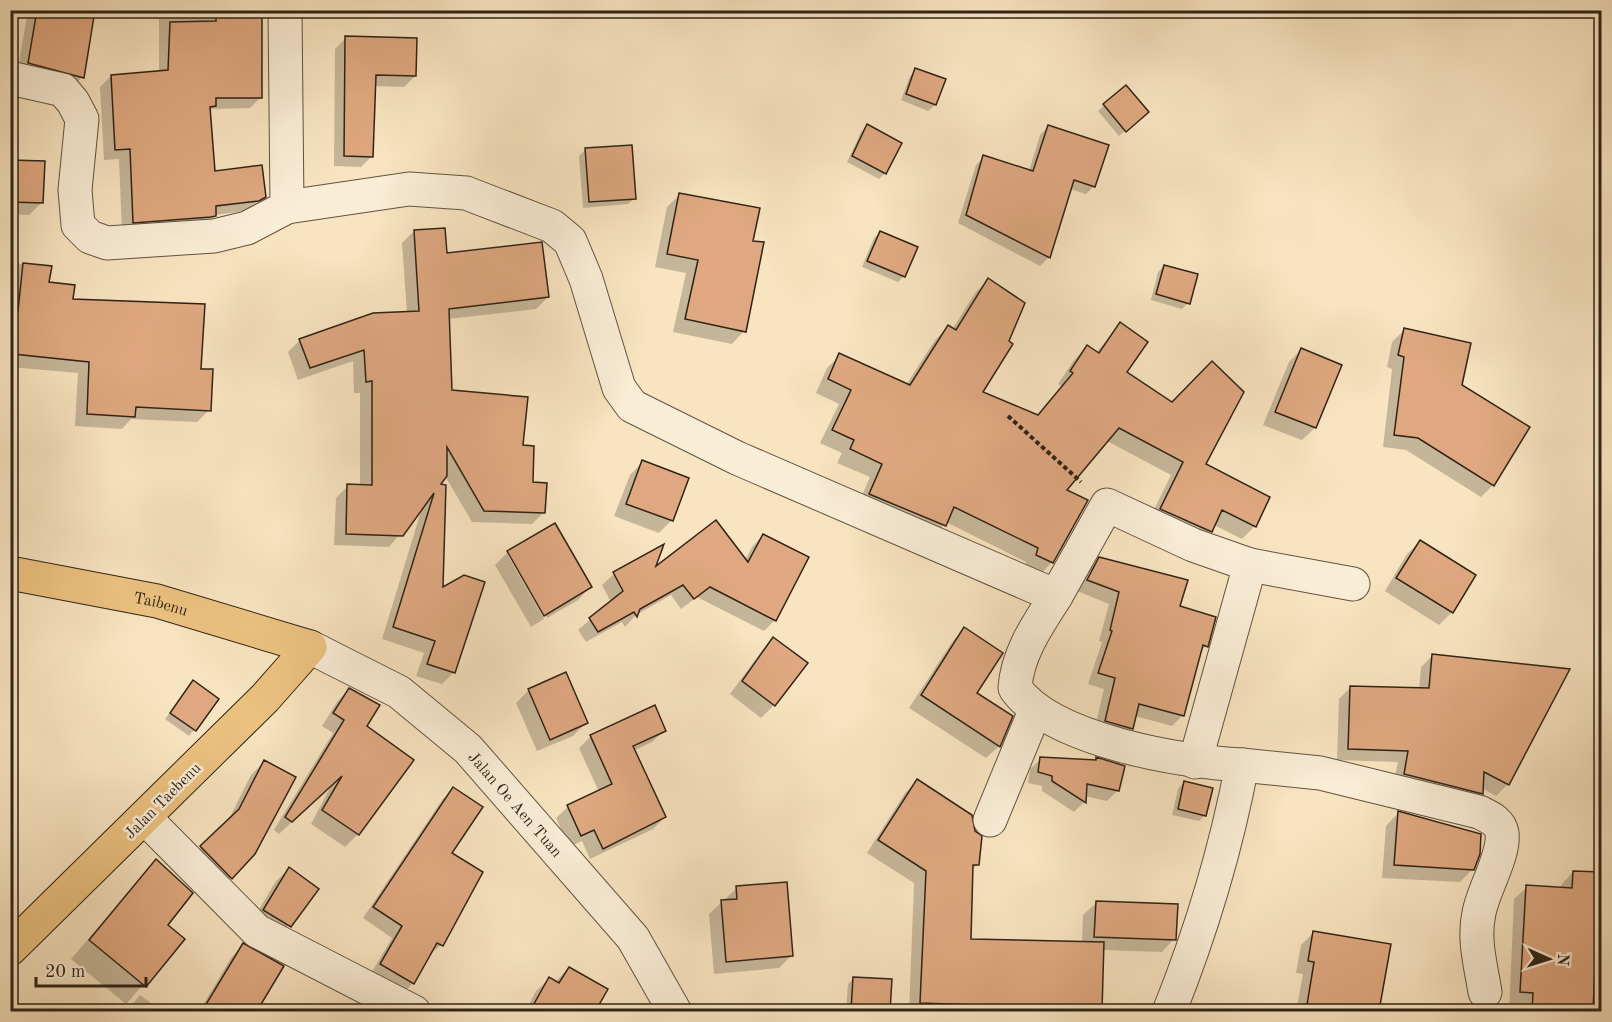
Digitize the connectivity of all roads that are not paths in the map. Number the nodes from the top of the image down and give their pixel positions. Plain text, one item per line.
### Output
1 (285, 10) edge
2 (10, 78) edge
3 (287, 207) junction
4 (1250, 565) junction
5 (10, 573) edge
6 (1353, 584) dead end
7 (1056, 596) junction
8 (310, 647) junction
9 (1035, 711) junction
10 (1195, 762) junction
11 (1242, 765) junction
12 (145, 818) junction
13 (990, 820) dead end
14 (10, 949) edge
15 (1485, 992) dead end
16 (414, 1011) edge
17 (675, 1011) edge
18 (1170, 1011) edge

1 - 3 street
2 - 3 street
3 - 7 street
4 - 6 street
4 - 7 street
4 - 10 street
5 - 8 main road, Taibenu
7 - 9 street
8 - 12 main road, Jalan Taebenu
8 - 17 street, Jalan Oe Aen Tuan
9 - 10 street
9 - 13 street
10 - 11 street
11 - 15 street
11 - 18 street
12 - 14 main road, Jalan Taebenu
12 - 16 street

